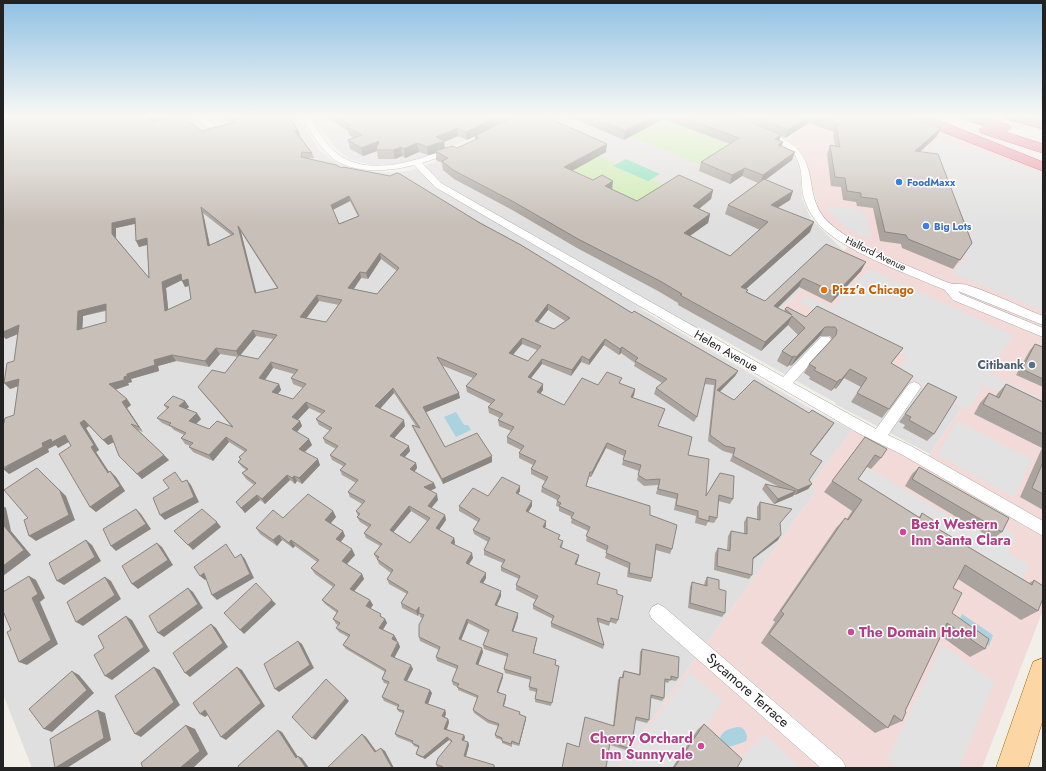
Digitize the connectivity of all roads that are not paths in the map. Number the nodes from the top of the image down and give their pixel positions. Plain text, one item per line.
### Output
1 (330, 152) edge
2 (446, 152) edge
3 (797, 152) edge
4 (1005, 152) edge
5 (416, 163) junction
6 (1043, 167) edge
7 (949, 287) junction
8 (1043, 321) edge
9 (1043, 333) edge
10 (825, 340) dead end
11 (784, 384) junction
12 (914, 386) edge
13 (878, 437) junction
14 (1043, 529) edge
15 (658, 612) dead end
16 (1043, 672) edge
17 (836, 768) edge
18 (1012, 768) edge

1 - 5 street
2 - 5 street
3 - 7 street, Halford Avenue
4 - 6 highway
5 - 11 street, Helen Avenue
7 - 8 street, Halford Avenue
7 - 9 street, Halford Avenue
10 - 11 street
11 - 13 street, Helen Avenue
12 - 13 street
13 - 14 street, Helen Avenue
15 - 17 street, Sycamore Terrace
16 - 18 main road

